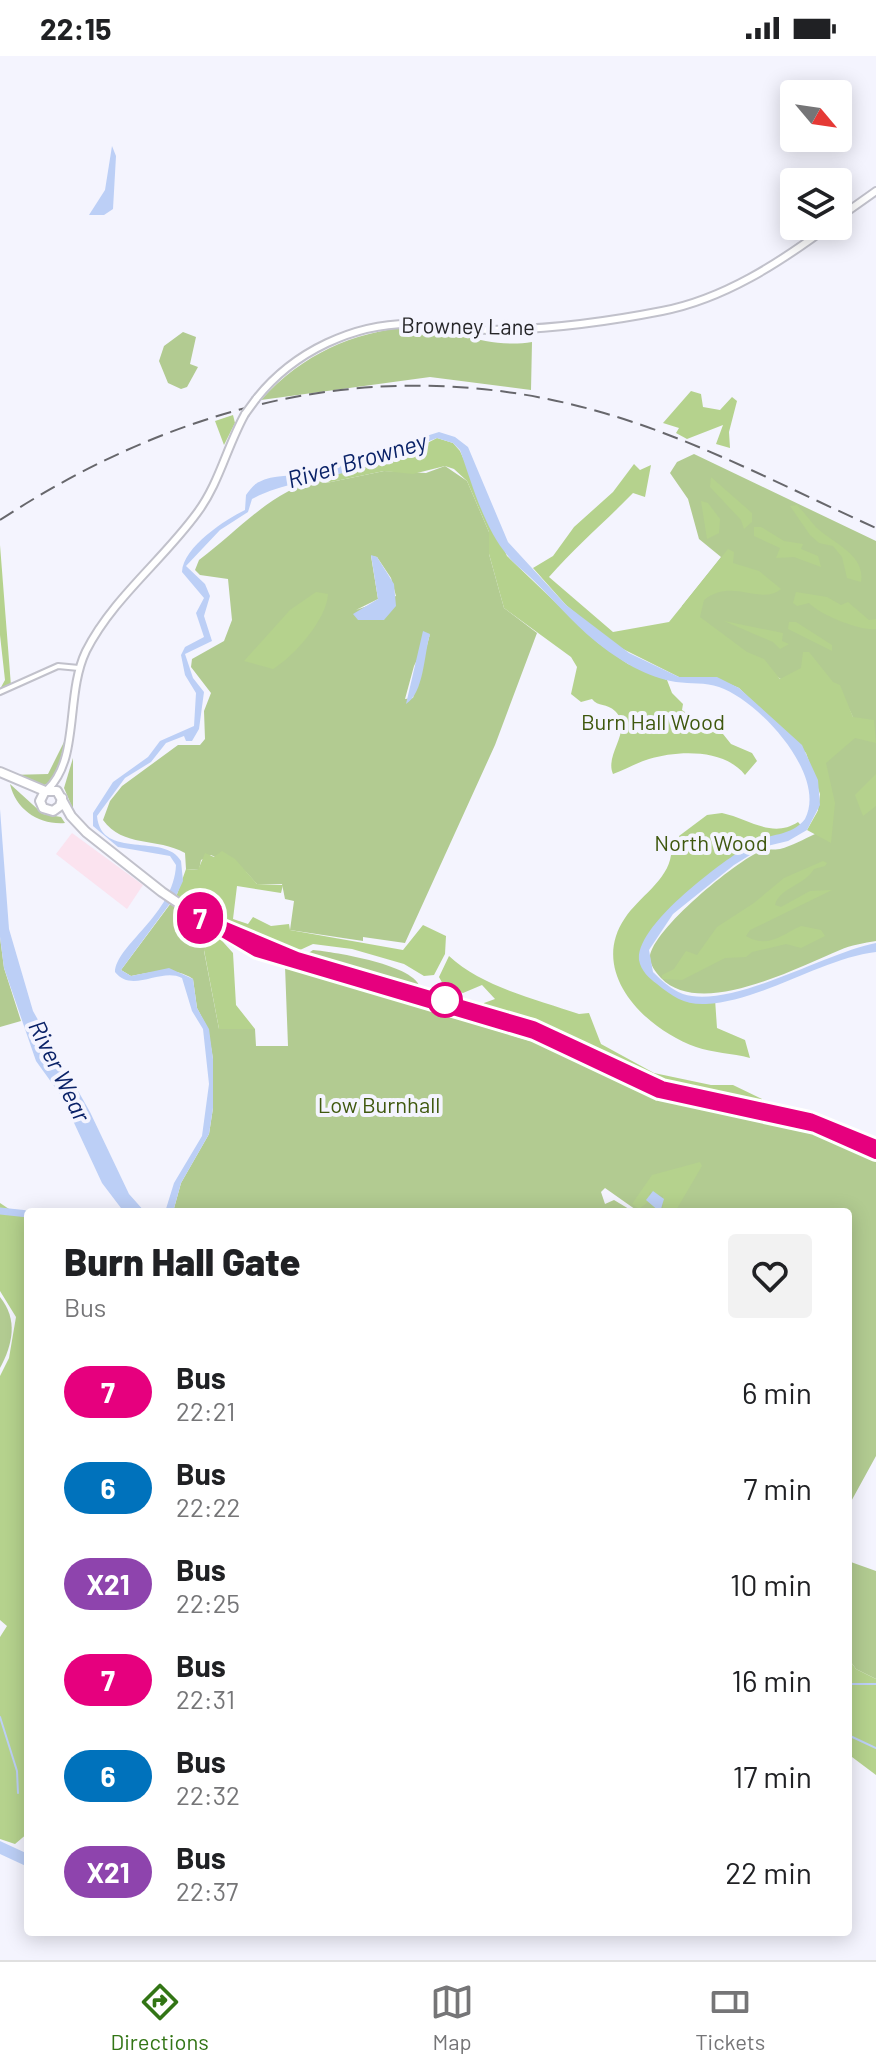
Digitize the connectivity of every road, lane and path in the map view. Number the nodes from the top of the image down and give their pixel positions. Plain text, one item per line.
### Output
1 (876, 191) edge
2 (852, 208) edge
3 (807, 240) edge
4 (79, 668) junction
5 (0, 692) edge
6 (0, 772) edge
7 (60, 777) junction
8 (20, 783) junction
9 (46, 790) junction
10 (61, 797) junction
11 (41, 805) junction
12 (57, 810) junction
13 (71, 816) junction
14 (199, 917) junction
15 (876, 1146) edge
16 (876, 1153) edge

1 - 2 main road
3 - 4 main road, Browney Lane, bridge
4 - 5 street
4 - 7 main road, Browney Lane
6 - 8 highway
7 - 9 main road
7 - 10 main road, Browney Lane
8 - 9 highway
8 - 11 highway
9 - 10 highway
9 - 11 highway
10 - 12 highway
10 - 13 highway
11 - 12 highway
12 - 13 highway
13 - 14 highway
14 - 15 highway
14 - 16 highway

